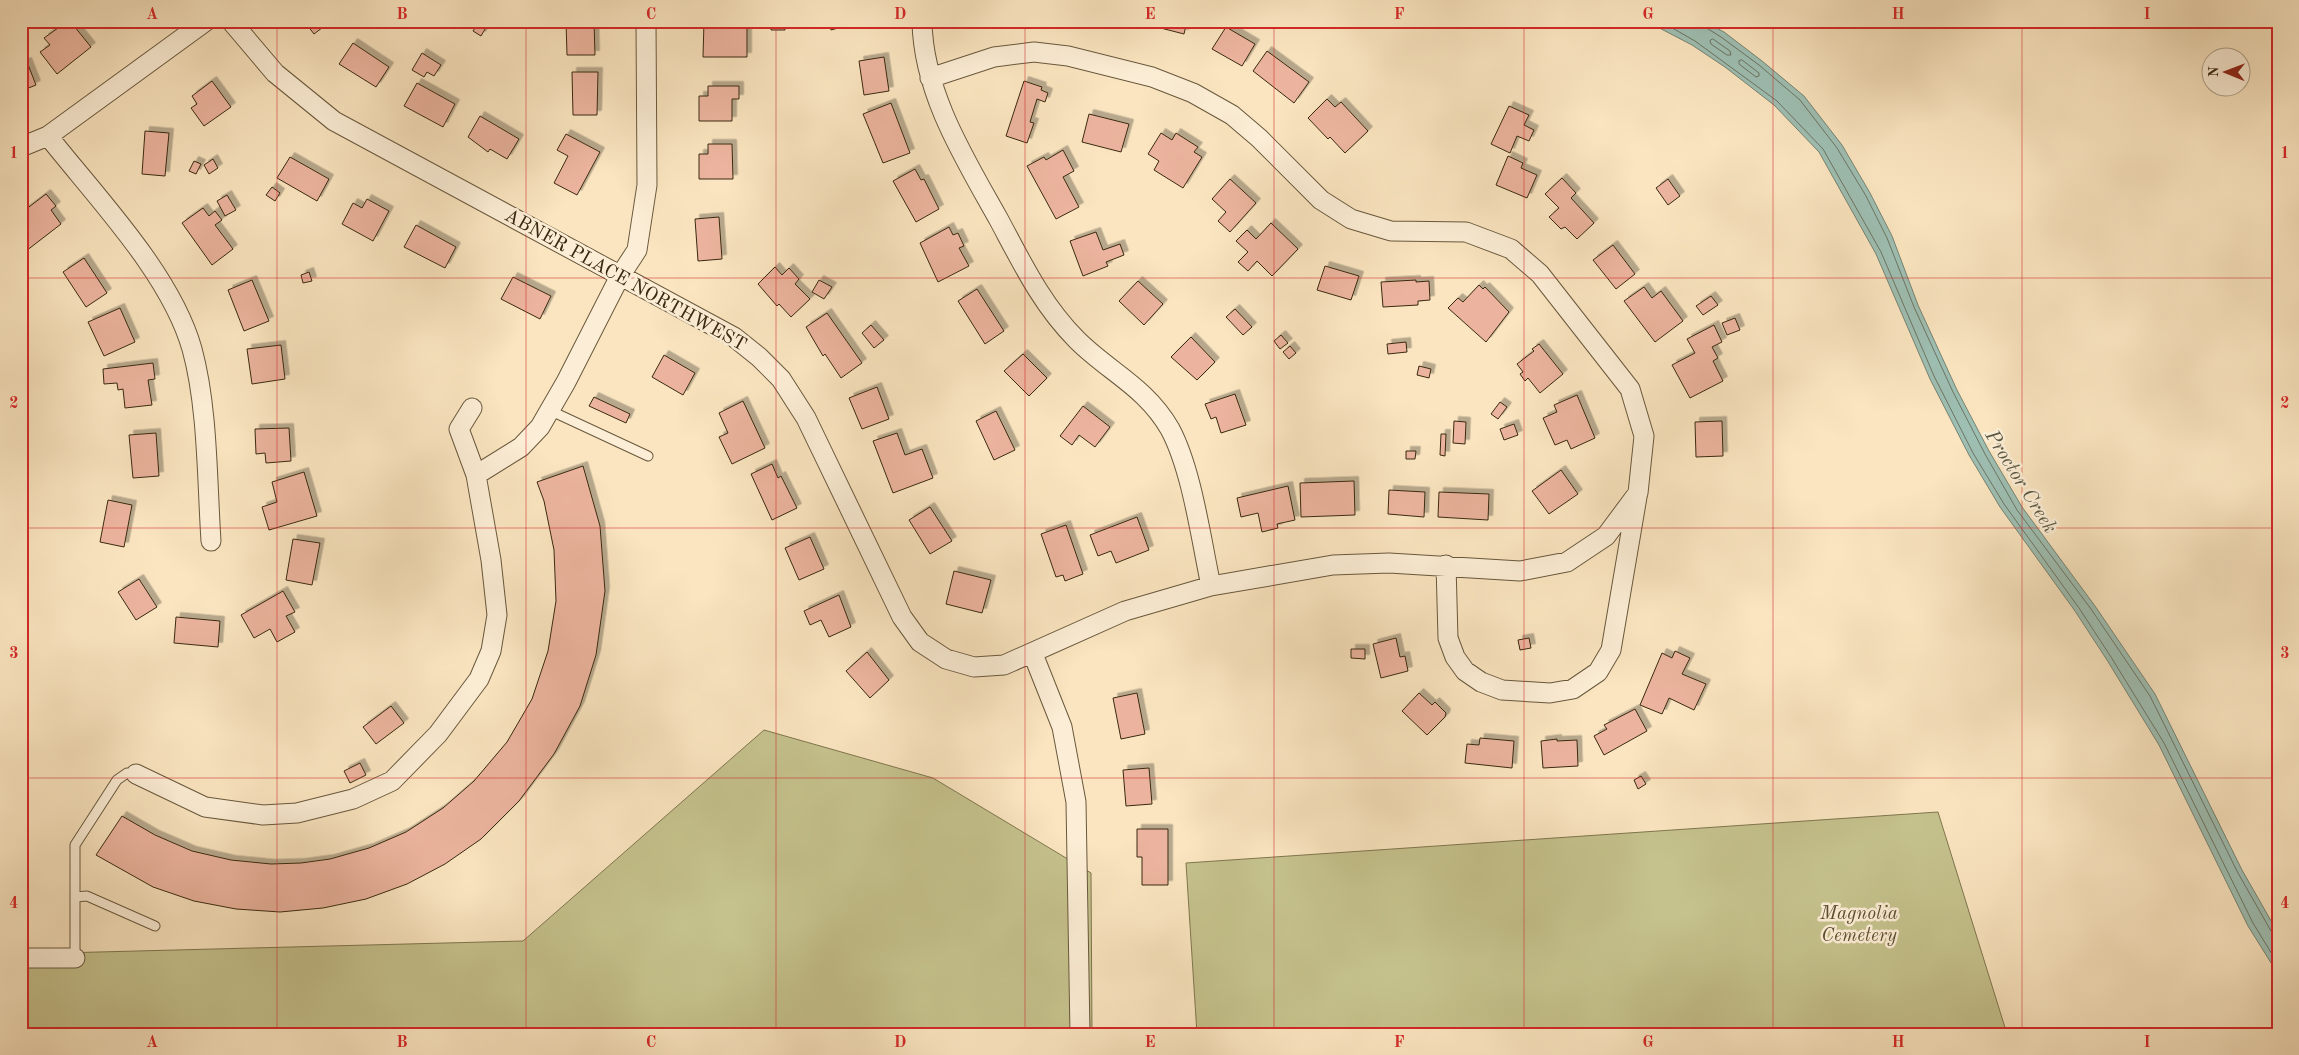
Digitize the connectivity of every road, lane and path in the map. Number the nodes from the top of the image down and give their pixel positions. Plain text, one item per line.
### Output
1 (206, 21) edge
2 (231, 21) edge
3 (646, 21) edge
4 (922, 21) edge
5 (930, 78) junction
6 (48, 136) junction
7 (21, 147) edge
8 (620, 276) junction
9 (472, 408) dead end
10 (549, 410) junction
11 (648, 456) dead end
12 (476, 475) junction
13 (1638, 492) junction
14 (211, 541) dead end
15 (1446, 565) junction
16 (1211, 586) junction
17 (1033, 654) junction
18 (136, 774) joint
19 (75, 897) junction
20 (155, 926) dead end
21 (21, 958) edge
22 (75, 958) joint
23 (1080, 1034) edge

1 - 6 street
2 - 8 street, ABNER PLACE NORTHWEST
3 - 8 street
4 - 5 street
5 - 13 street, ABNER PLACE NORTHWEST
5 - 16 street
6 - 7 street
6 - 14 street
8 - 10 street
8 - 17 street, ABNER PLACE NORTHWEST
9 - 12 street
10 - 11 lane
10 - 12 street
12 - 18 street
13 - 15 street, ABNER PLACE NORTHWEST
13 - 15 street
15 - 16 street, ABNER PLACE NORTHWEST
16 - 17 street, ABNER PLACE NORTHWEST
17 - 23 street
18 - 19 lane
19 - 20 lane
19 - 22 lane
21 - 22 street

